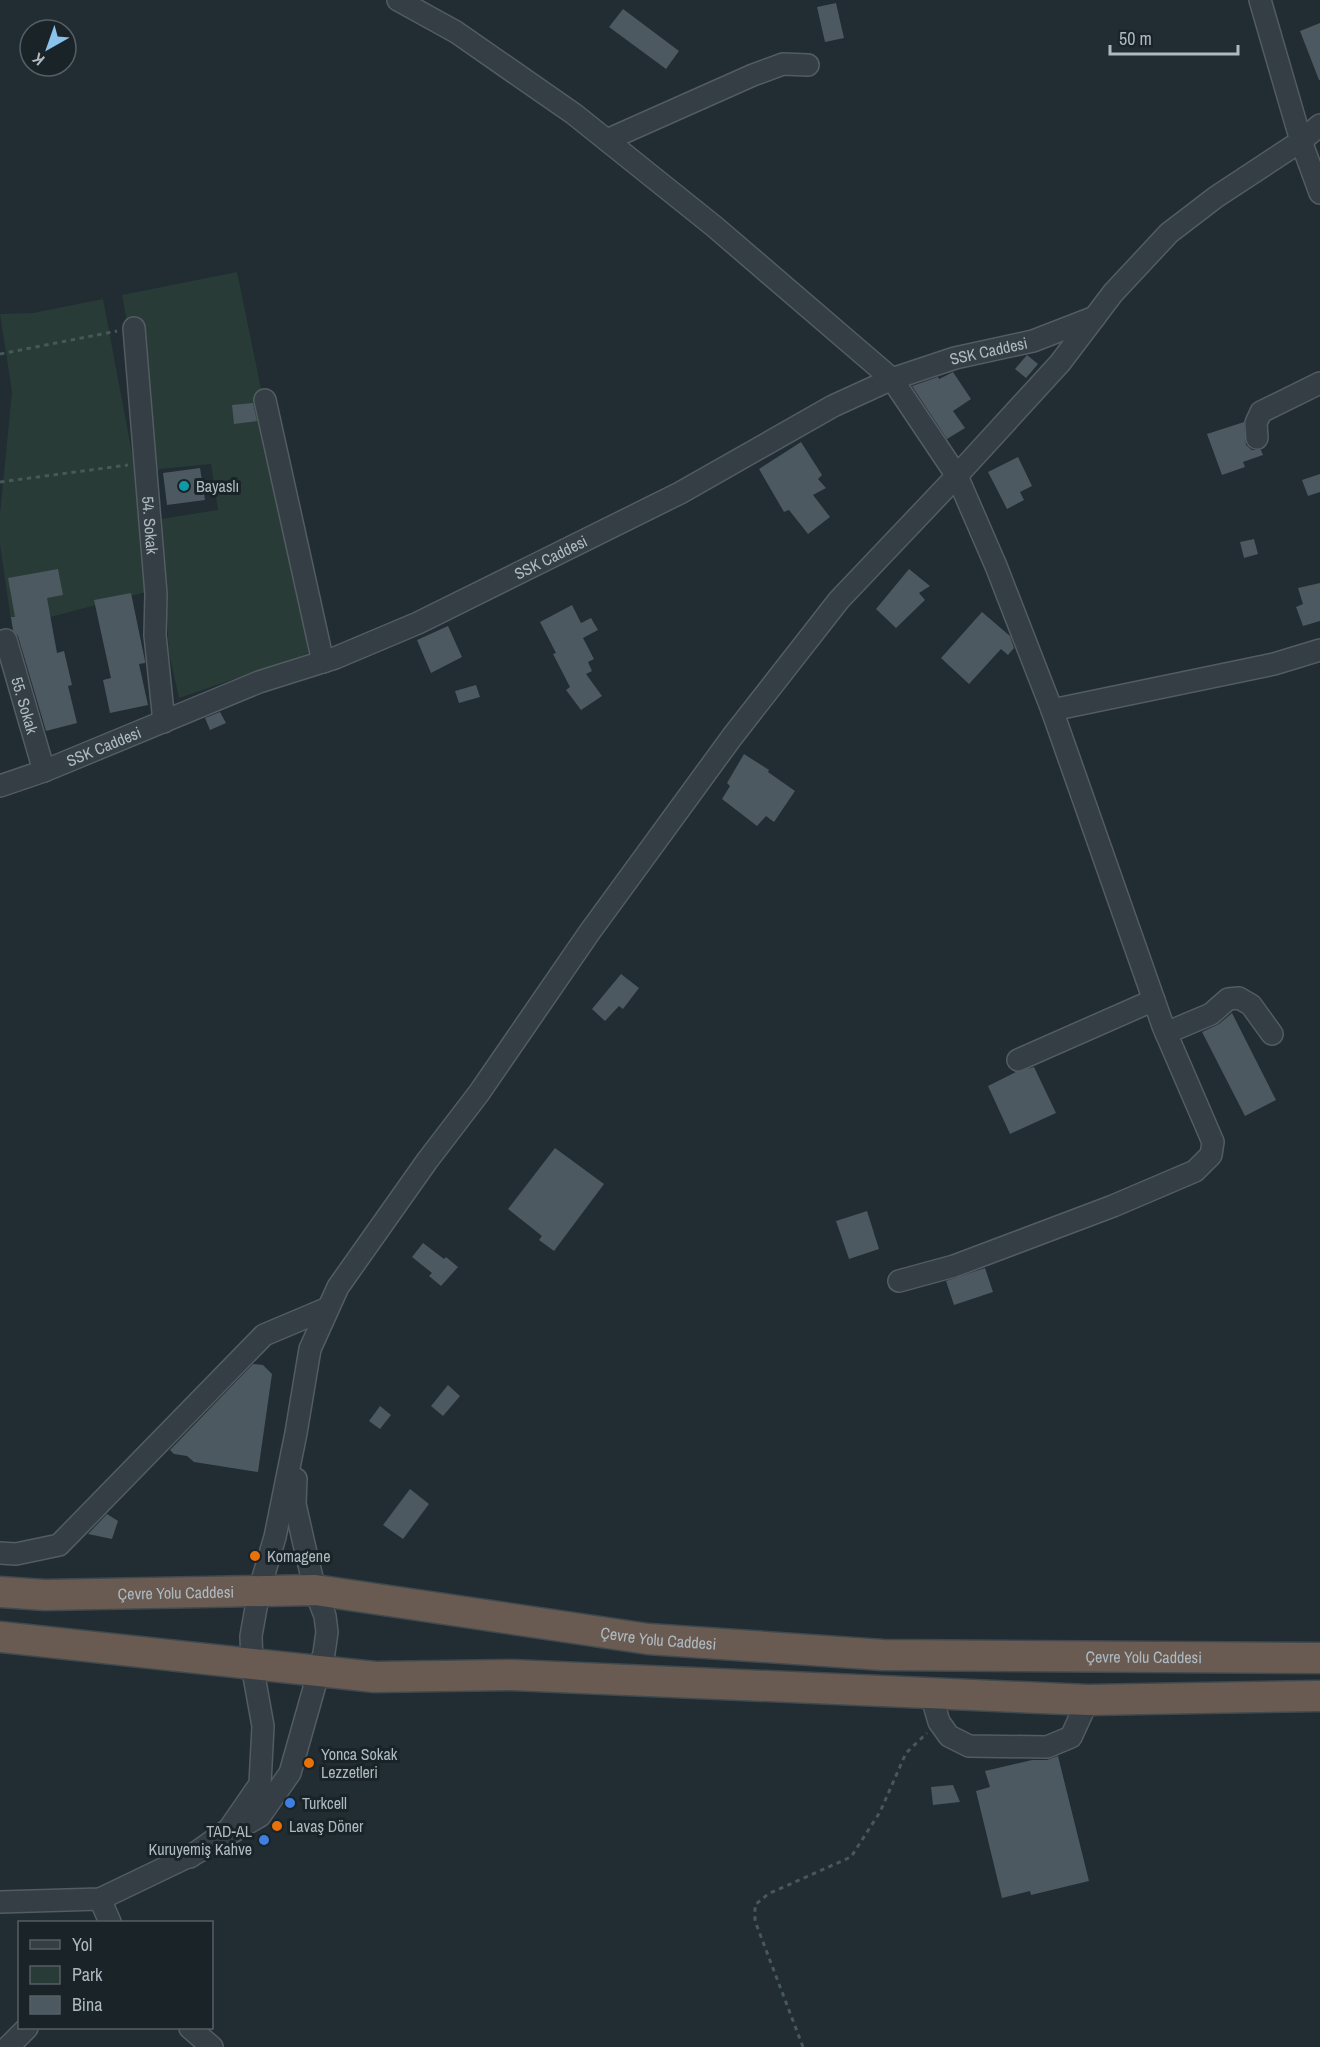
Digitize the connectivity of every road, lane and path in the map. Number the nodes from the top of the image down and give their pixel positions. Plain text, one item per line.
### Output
1 (398, 0) edge
2 (1260, 0) edge
3 (808, 65) dead end
4 (1320, 125) edge
5 (607, 140) junction
6 (1301, 141) junction
7 (1320, 193) edge
8 (1095, 317) junction
9 (134, 328) joint
10 (0, 354) edge
11 (892, 379) junction
12 (1320, 383) edge
13 (265, 400) dead end
14 (1257, 438) dead end
15 (145, 462) junction
16 (957, 476) junction
17 (0, 482) edge
18 (6, 640) dead end
19 (1320, 650) edge
20 (323, 662) junction
21 (1052, 710) junction
22 (164, 722) junction
23 (44, 771) junction
24 (0, 786) edge
25 (1154, 1000) junction
26 (1166, 1033) junction
27 (1272, 1034) dead end
28 (1018, 1060) dead end
29 (899, 1281) dead end
30 (328, 1308) junction
31 (296, 1433) junction
32 (0, 1552) edge
33 (315, 1590) junction
34 (260, 1591) junction
35 (0, 1592) edge
36 (0, 1637) edge
37 (1320, 1658) edge
38 (252, 1665) junction
39 (318, 1671) junction
40 (1320, 1696) edge
41 (1088, 1700) junction
42 (935, 1708) junction
43 (190, 1857) junction
44 (100, 1899) junction
45 (0, 1902) edge
46 (109, 1921) edge
47 (26, 2029) edge
48 (191, 2029) edge
49 (8, 2047) edge
50 (212, 2047) edge
51 (803, 2047) edge

1 - 5 street
2 - 6 street
3 - 5 street
4 - 6 street
5 - 11 street
6 - 7 street
6 - 8 street
8 - 11 street, SSK Caddesi
8 - 16 street
9 - 10 path
9 - 15 street, 54. Sokak
11 - 16 street
11 - 20 street, SSK Caddesi
12 - 14 street
13 - 20 street
15 - 17 path
15 - 22 street, 54. Sokak
16 - 21 street
16 - 30 street
18 - 23 street, 55. Sokak
19 - 21 street
20 - 22 street, SSK Caddesi
21 - 25 street
22 - 23 street, SSK Caddesi
23 - 24 street, SSK Caddesi
25 - 26 street
25 - 28 street
26 - 27 street
26 - 29 street
30 - 31 street
30 - 32 street
31 - 33 street
31 - 34 street
33 - 34 highway, Çevre Yolu Caddesi
33 - 37 highway, Çevre Yolu Caddesi
33 - 39 street
34 - 35 highway, Çevre Yolu Caddesi
34 - 38 street
36 - 38 highway
38 - 39 highway
38 - 43 street
39 - 42 highway
39 - 43 street
40 - 41 highway
41 - 42 highway
41 - 42 street
42 - 51 path
43 - 44 street
44 - 45 street
44 - 46 street
47 - 49 street
48 - 50 street

